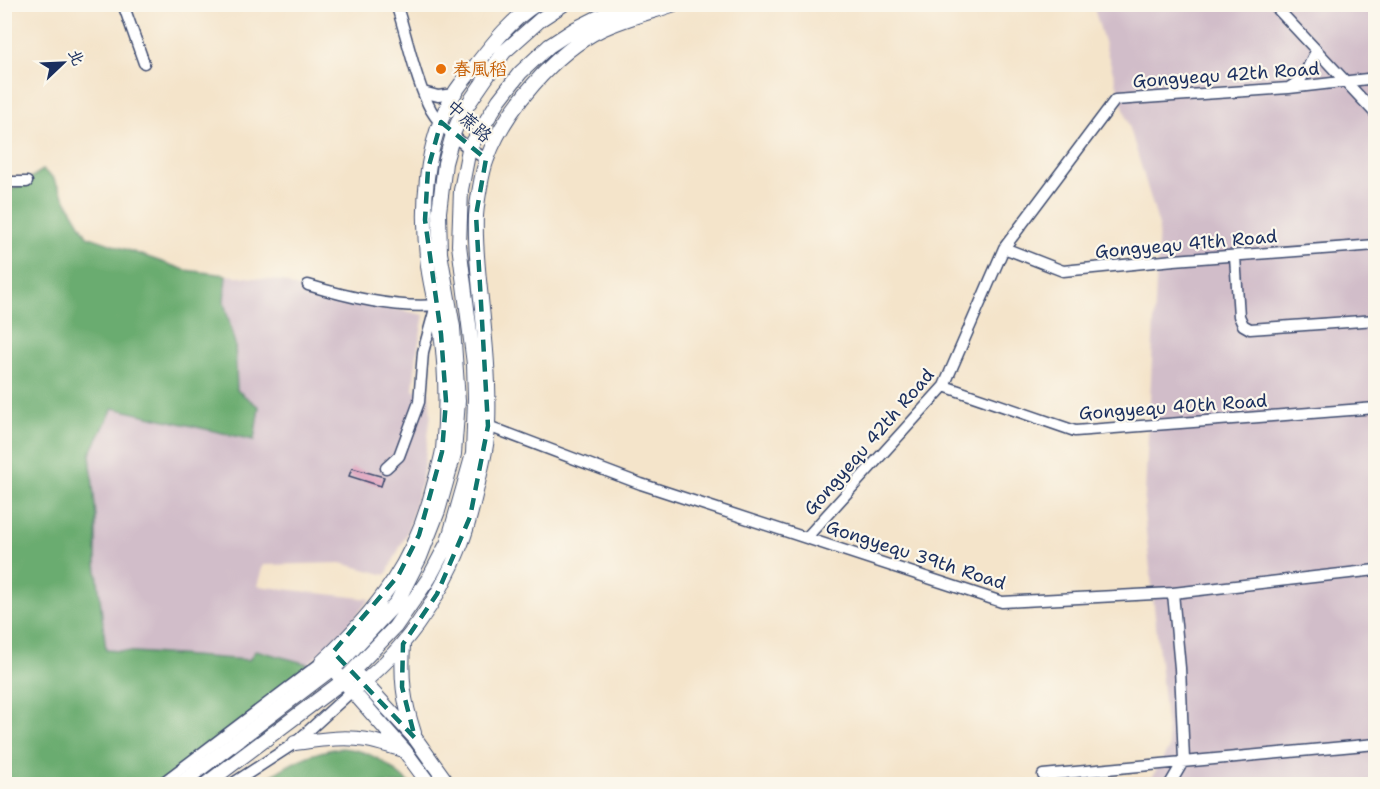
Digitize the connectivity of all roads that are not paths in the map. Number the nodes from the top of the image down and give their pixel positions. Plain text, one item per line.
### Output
1 (123, 4) edge
2 (396, 4) edge
3 (536, 4) edge
4 (564, 4) edge
5 (633, 4) edge
6 (675, 4) edge
7 (1273, 4) edge
8 (1316, 52) junction
9 (144, 63) dead end
10 (1376, 78) edge
11 (1345, 82) junction
12 (1288, 88) junction
13 (423, 92) junction
14 (454, 94) junction
15 (1376, 114) edge
16 (441, 122) junction
17 (453, 134) junction
18 (469, 149) junction
19 (486, 159) junction
20 (4, 182) edge
21 (27, 182) dead end
22 (1376, 245) edge
23 (1004, 248) junction
24 (1235, 257) junction
25 (308, 285) dead end
26 (436, 306) junction
27 (1376, 320) edge
28 (944, 386) junction
29 (1376, 408) edge
30 (488, 426) junction
31 (386, 468) dead end
32 (807, 537) junction
33 (1376, 570) edge
34 (1173, 593) junction
35 (402, 644) junction
36 (340, 670) junction
37 (364, 682) junction
38 (415, 738) junction
39 (295, 743) junction
40 (1376, 744) edge
41 (404, 750) junction
42 (1184, 760) junction
43 (1043, 775) dead end
44 (161, 784) edge
45 (180, 784) edge
46 (206, 784) edge
47 (232, 784) edge
48 (429, 784) edge
49 (448, 784) edge
50 (1170, 784) edge

1 - 9 street
2 - 13 street, 中蔗路
3 - 14 main road
4 - 17 main road
5 - 18 main road
6 - 19 main road
7 - 8 street
8 - 11 street
8 - 12 street
10 - 11 street, Gongyequ 42th Road
11 - 12 street, Gongyequ 42th Road
11 - 15 street
12 - 23 street, Gongyequ 42th Road
13 - 14 street
13 - 16 street, 中蔗路
14 - 16 main road
16 - 17 street, 中蔗路
16 - 26 main road
17 - 18 street, 中蔗路
17 - 36 main road
18 - 19 street, 中蔗路
18 - 36 main road
19 - 30 main road
20 - 21 street
22 - 24 street, Gongyequ 41th Road
23 - 24 street, Gongyequ 41th Road
23 - 28 street, Gongyequ 42th Road
24 - 27 street
25 - 26 street
26 - 31 street
26 - 36 main road
28 - 29 street, Gongyequ 40th Road
28 - 32 street, Gongyequ 42th Road
30 - 32 street, Gongyequ 39th Road
30 - 35 main road
32 - 34 street, Gongyequ 39th Road
33 - 34 street, Gongyequ 39th Road
34 - 42 street
35 - 37 main road
35 - 38 main road
36 - 37 main road
36 - 39 street
36 - 41 main road
36 - 44 street
36 - 45 main road
36 - 46 main road
37 - 38 main road
38 - 49 main road
39 - 41 main road
39 - 47 street
40 - 42 street
41 - 48 main road
42 - 43 street
42 - 50 street

